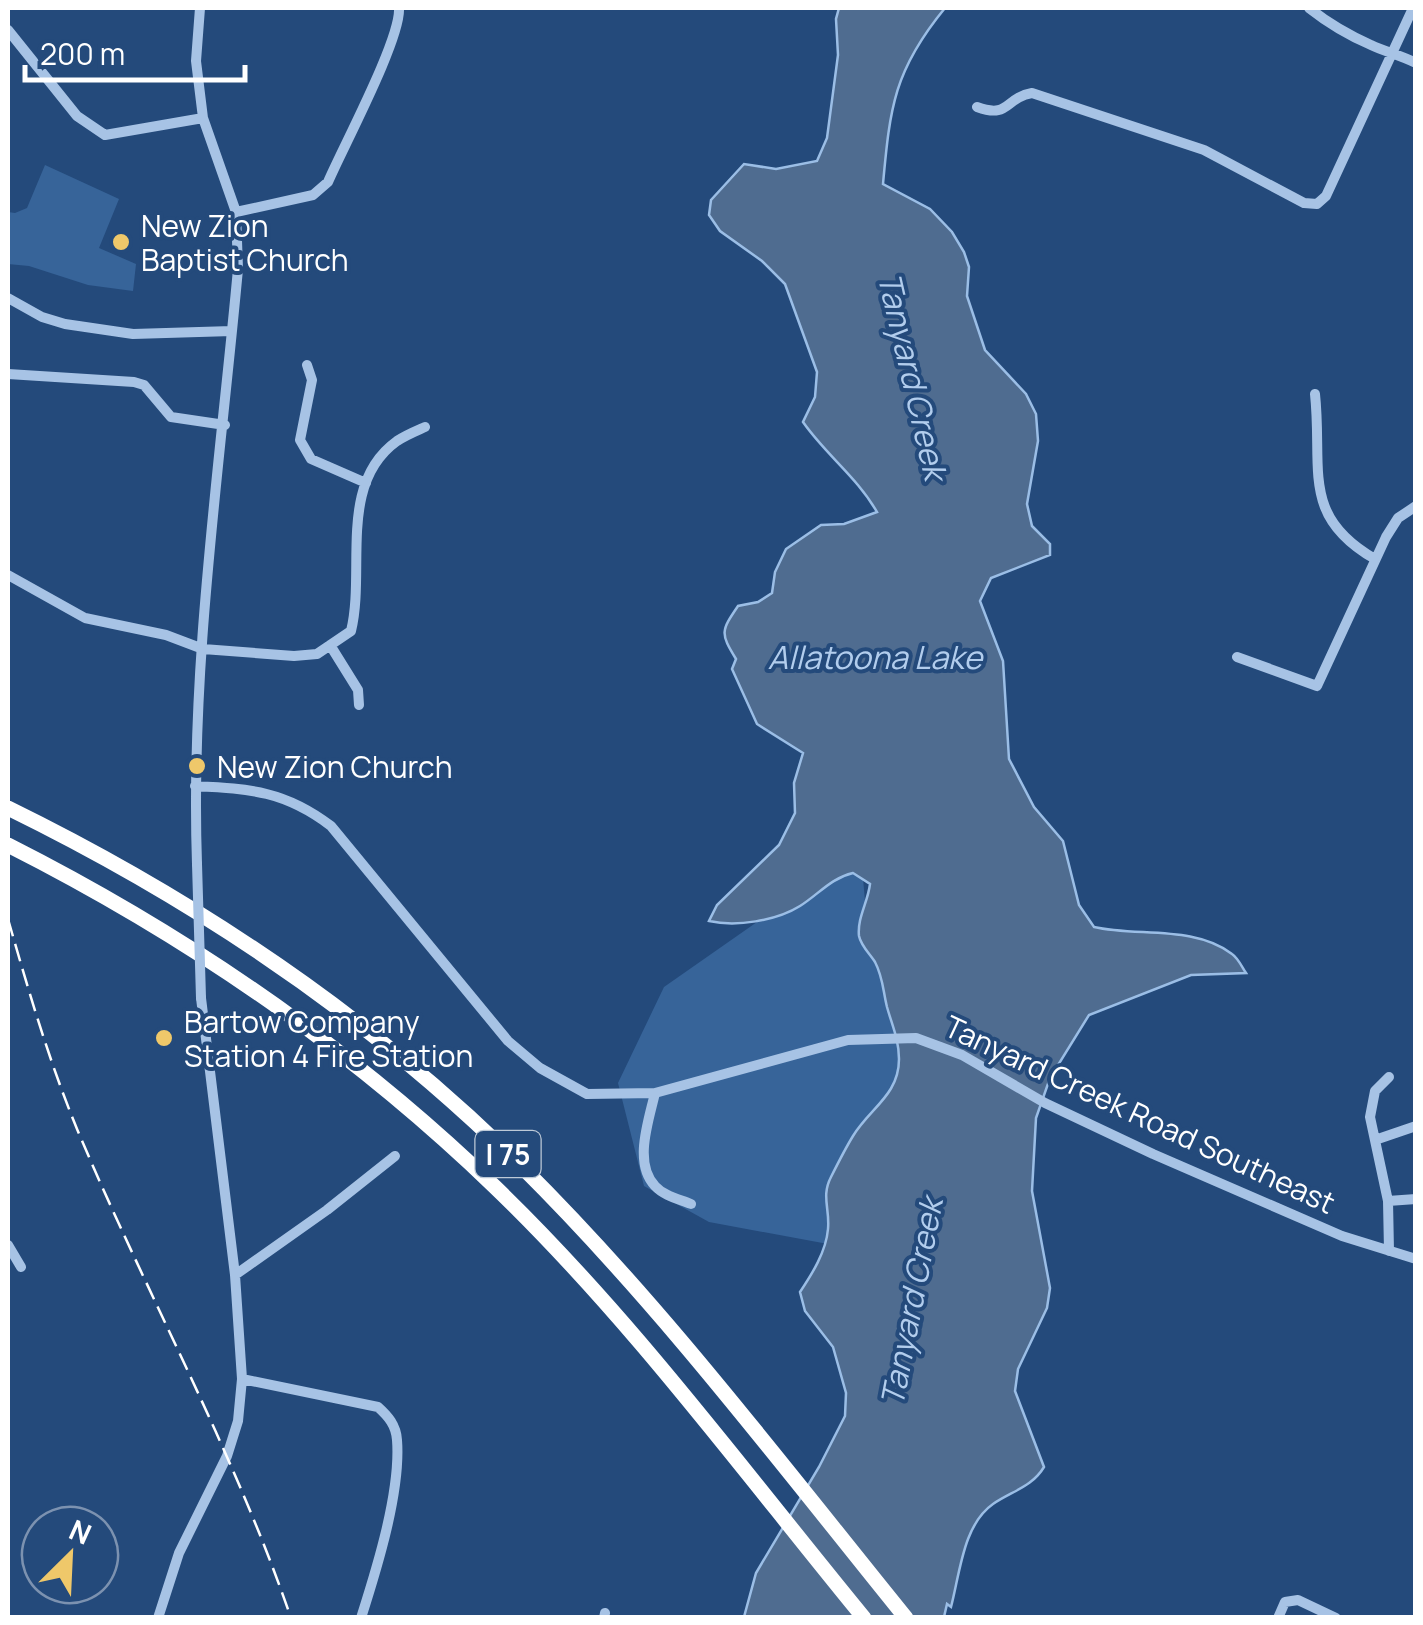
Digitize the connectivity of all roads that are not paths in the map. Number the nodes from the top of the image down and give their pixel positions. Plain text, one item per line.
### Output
1 (200, 8) edge
2 (399, 8) edge
3 (1308, 8) edge
4 (1413, 8) edge
5 (8, 30) edge
6 (1394, 51) junction
7 (1416, 64) edge
8 (977, 106) dead end
9 (203, 118) junction
10 (236, 212) junction
11 (8, 298) edge
12 (232, 331) junction
13 (307, 366) dead end
14 (8, 374) edge
15 (1315, 394) dead end
16 (225, 425) junction
17 (426, 427) dead end
18 (366, 483) junction
19 (1416, 506) edge
20 (1376, 559) junction
21 (8, 575) edge
22 (330, 645) junction
23 (203, 649) junction
24 (1237, 657) dead end
25 (359, 706) dead end
26 (195, 786) junction
27 (8, 808) edge
28 (8, 846) edge
29 (1389, 1078) dead end
30 (655, 1093) junction
31 (1416, 1126) edge
32 (1375, 1140) junction
33 (395, 1156) dead end
34 (1416, 1199) edge
35 (1388, 1201) junction
36 (691, 1204) dead end
37 (8, 1244) edge
38 (1389, 1251) junction
39 (1416, 1260) edge
40 (22, 1267) dead end
41 (235, 1275) junction
42 (242, 1379) junction
43 (158, 1618) edge
44 (360, 1618) edge
45 (864, 1618) edge
46 (906, 1618) edge
47 (1278, 1618) edge
48 (1336, 1618) edge

1 - 9 street
2 - 10 street
3 - 6 street
4 - 6 street
5 - 9 street
6 - 7 street
6 - 8 street
9 - 10 street
10 - 12 street
11 - 12 street
12 - 16 street
13 - 18 street
14 - 16 street
15 - 20 street
16 - 23 street
17 - 18 street
18 - 22 street
19 - 20 street
20 - 24 street
21 - 23 street
22 - 23 street
22 - 25 street
23 - 26 street
26 - 30 street, Tanyard Creek Road Southeast
26 - 41 street, bridge
27 - 46 highway, I 75
28 - 45 highway, I 75
29 - 32 street
30 - 36 street
30 - 38 street, Tanyard Creek Road Southeast
31 - 32 street
32 - 35 street
33 - 41 street
34 - 35 street
35 - 38 street
37 - 40 street
38 - 39 street, Tanyard Creek Road Southeast
41 - 42 street
42 - 43 street
42 - 44 street
47 - 48 street

